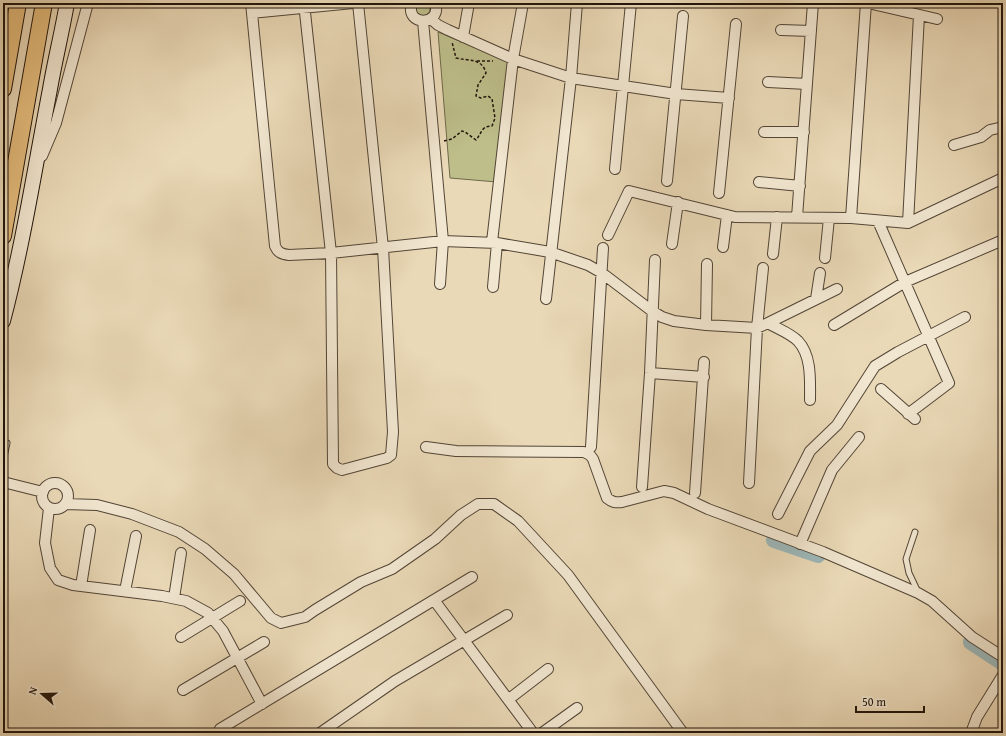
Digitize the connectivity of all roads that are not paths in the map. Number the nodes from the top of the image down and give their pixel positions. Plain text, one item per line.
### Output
1 (18, 3) edge
2 (44, 3) edge
3 (68, 3) edge
4 (88, 3) edge
5 (251, 3) edge
6 (353, 3) edge
7 (358, 3) edge
8 (412, 3) edge
9 (435, 3) edge
10 (469, 3) edge
11 (523, 3) edge
12 (577, 3) edge
13 (631, 3) edge
14 (813, 3) edge
15 (867, 3) edge
16 (304, 5) edge
17 (252, 14) junction
18 (919, 15) junction
19 (683, 16) dead end
20 (937, 19) dead end
21 (427, 20) junction
22 (736, 24) dead end
23 (781, 30) dead end
24 (811, 31) junction
25 (463, 37) junction
26 (513, 62) junction
27 (571, 78) junction
28 (768, 82) dead end
29 (807, 84) junction
30 (623, 87) junction
31 (3, 89) edge
32 (676, 94) junction
33 (729, 98) junction
34 (1003, 127) edge
35 (764, 132) dead end
36 (804, 132) junction
37 (954, 146) dead end
38 (615, 169) dead end
39 (35, 172) junction
40 (1003, 178) edge
41 (667, 181) dead end
42 (759, 182) dead end
43 (800, 186) junction
44 (719, 193) dead end
45 (678, 202) junction
46 (727, 215) junction
47 (777, 217) junction
48 (797, 217) junction
49 (829, 218) junction
50 (851, 218) junction
51 (878, 221) junction
52 (908, 223) junction
53 (608, 235) dead end
54 (3, 236) edge
55 (1003, 240) edge
56 (443, 241) junction
57 (495, 243) junction
58 (672, 244) dead end
59 (724, 247) dead end
60 (383, 248) junction
61 (603, 248) dead end
62 (550, 252) junction
63 (331, 253) junction
64 (773, 254) dead end
65 (825, 258) dead end
66 (655, 260) dead end
67 (707, 264) dead end
68 (763, 268) dead end
69 (602, 273) junction
70 (820, 273) dead end
71 (905, 282) junction
72 (440, 284) dead end
73 (493, 287) dead end
74 (837, 289) dead end
75 (546, 299) dead end
76 (816, 300) junction
77 (652, 311) junction
78 (965, 317) dead end
79 (3, 321) edge
80 (768, 323) junction
81 (706, 325) junction
82 (834, 325) dead end
83 (757, 328) junction
84 (929, 336) junction
85 (704, 362) dead end
86 (650, 373) junction
87 (704, 376) junction
88 (881, 389) dead end
89 (810, 400) dead end
90 (860, 437) dead end
91 (6, 443) dead end
92 (426, 447) dead end
93 (591, 447) dead end
94 (3, 462) edge
95 (3, 482) edge
96 (749, 483) dead end
97 (642, 487) dead end
98 (43, 492) junction
99 (695, 493) dead end
100 (65, 504) junction
101 (49, 508) junction
102 (778, 514) dead end
103 (90, 530) dead end
104 (915, 532) dead end
105 (136, 536) dead end
106 (800, 544) junction
107 (182, 553) dead end
108 (472, 577) dead end
109 (81, 586) junction
110 (126, 591) junction
111 (918, 593) junction
112 (174, 598) junction
113 (434, 600) junction
114 (240, 601) dead end
115 (507, 615) dead end
116 (213, 618) junction
117 (182, 637) dead end
118 (464, 640) junction
119 (264, 642) dead end
120 (1003, 657) edge
121 (237, 658) junction
122 (548, 669) dead end
123 (1002, 676) edge
124 (183, 690) dead end
125 (509, 699) junction
126 (262, 704) junction
127 (577, 708) dead end
128 (220, 729) dead end
129 (320, 733) edge
130 (533, 733) edge
131 (542, 733) edge
132 (682, 733) edge
133 (971, 733) edge

1 - 31 main road
2 - 54 main road
3 - 39 main road
4 - 39 street
5 - 17 street
6 - 16 street
7 - 60 street
8 - 21 street
9 - 21 street
10 - 25 street
11 - 26 street
12 - 27 street
13 - 30 street
14 - 24 street
15 - 18 street
15 - 50 street
16 - 17 street
16 - 63 street
17 - 63 street
18 - 20 street
18 - 52 street
19 - 32 street
21 - 25 street
21 - 56 street
22 - 33 street
23 - 24 street
24 - 29 street
25 - 26 street
26 - 27 street
26 - 57 street
27 - 30 street
27 - 62 street
28 - 29 street
29 - 36 street
30 - 32 street
30 - 38 street
32 - 33 street
32 - 41 street
33 - 44 street
34 - 37 street
35 - 36 street
36 - 43 street
39 - 79 main road
40 - 52 street
42 - 43 street
43 - 48 street
45 - 46 street
45 - 53 street
45 - 58 street
46 - 47 street
46 - 59 street
47 - 48 street
47 - 64 street
48 - 49 street
49 - 50 street
49 - 65 street
50 - 51 street
51 - 52 street
51 - 71 street
55 - 71 street
56 - 57 street
56 - 60 street
56 - 72 street
57 - 62 street
57 - 73 street
60 - 63 street
60 - 63 street
61 - 69 street
62 - 69 street
62 - 75 street
66 - 77 street
67 - 81 street
68 - 83 street
69 - 77 street
69 - 93 street
70 - 76 street
71 - 82 street
71 - 84 street
74 - 76 street
76 - 80 street
77 - 81 street
77 - 86 street
78 - 84 street
80 - 83 street
80 - 89 street
81 - 83 street
83 - 96 street
84 - 88 street
84 - 102 street
85 - 87 street
86 - 87 street
86 - 97 street
87 - 99 street
90 - 106 street
91 - 94 lane
92 - 106 street
95 - 98 street
98 - 100 street
98 - 101 street
100 - 101 street
100 - 132 street
101 - 109 street
103 - 109 street
104 - 111 lane
105 - 110 street
106 - 111 street
107 - 112 street
108 - 113 street
109 - 110 street
110 - 112 street
111 - 120 street
112 - 116 street
113 - 118 street
113 - 126 street
114 - 116 street
115 - 118 street
116 - 117 street
116 - 121 street
118 - 125 street
118 - 129 street
119 - 121 street
121 - 124 street
121 - 126 street
122 - 125 street
123 - 133 street
125 - 130 street
126 - 128 street
127 - 131 street

